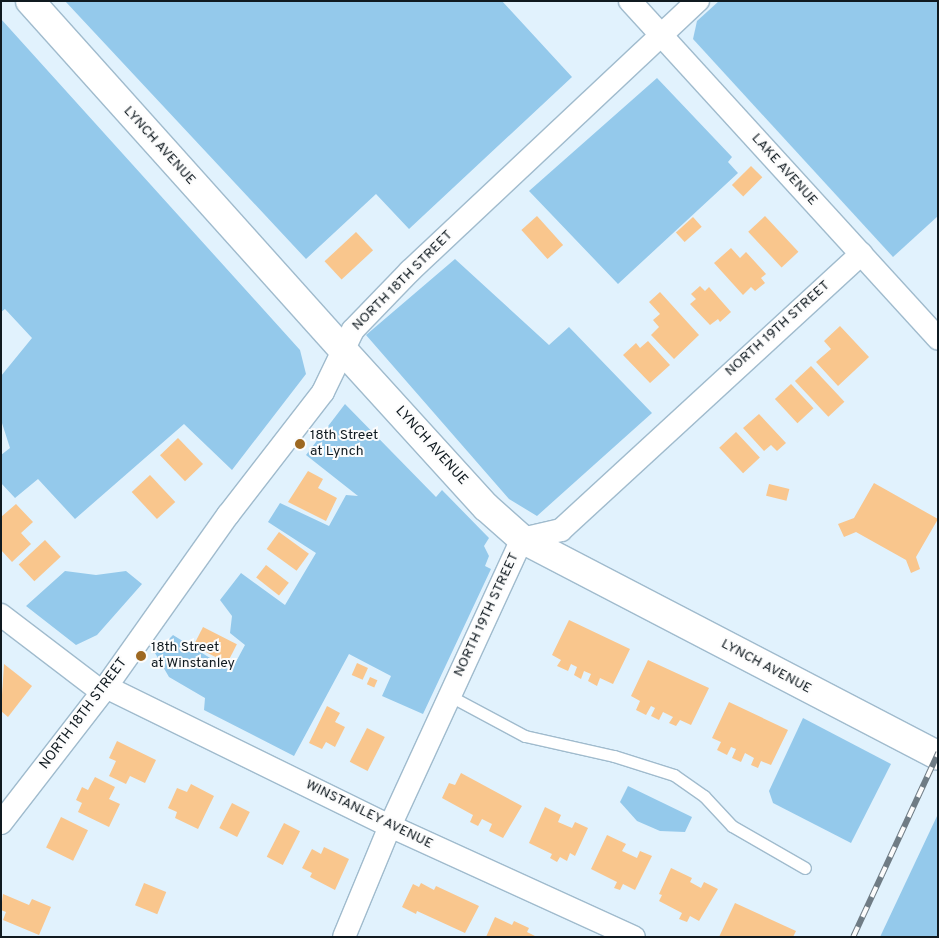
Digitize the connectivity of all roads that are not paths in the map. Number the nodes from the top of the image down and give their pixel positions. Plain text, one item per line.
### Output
1 (30, 1) edge
2 (630, 1) edge
3 (698, 1) edge
4 (660, 34) junction
5 (861, 254) junction
6 (938, 338) edge
7 (342, 350) junction
8 (522, 539) junction
9 (1, 615) edge
10 (104, 689) junction
11 (450, 696) junction
12 (938, 756) edge
13 (1, 822) edge
14 (390, 826) junction
15 (805, 868) dead end
16 (344, 937) edge
17 (634, 937) edge

1 - 7 street, LYNCH AVENUE
2 - 4 street, LAKE AVENUE
3 - 4 street, NORTH 18TH STREET
4 - 5 street, LAKE AVENUE
4 - 7 street, NORTH 18TH STREET
5 - 6 street, LAKE AVENUE
5 - 8 street, NORTH 19TH STREET
7 - 8 street, LYNCH AVENUE
7 - 10 street, NORTH 18TH STREET
8 - 11 street, NORTH 19TH STREET
8 - 12 street, LYNCH AVENUE
9 - 10 street, WINSTANLEY AVENUE
10 - 13 street, NORTH 18TH STREET
10 - 14 street, WINSTANLEY AVENUE
11 - 14 street, NORTH 19TH STREET
11 - 15 lane
14 - 16 street, NORTH 19TH STREET
14 - 17 street, WINSTANLEY AVENUE

